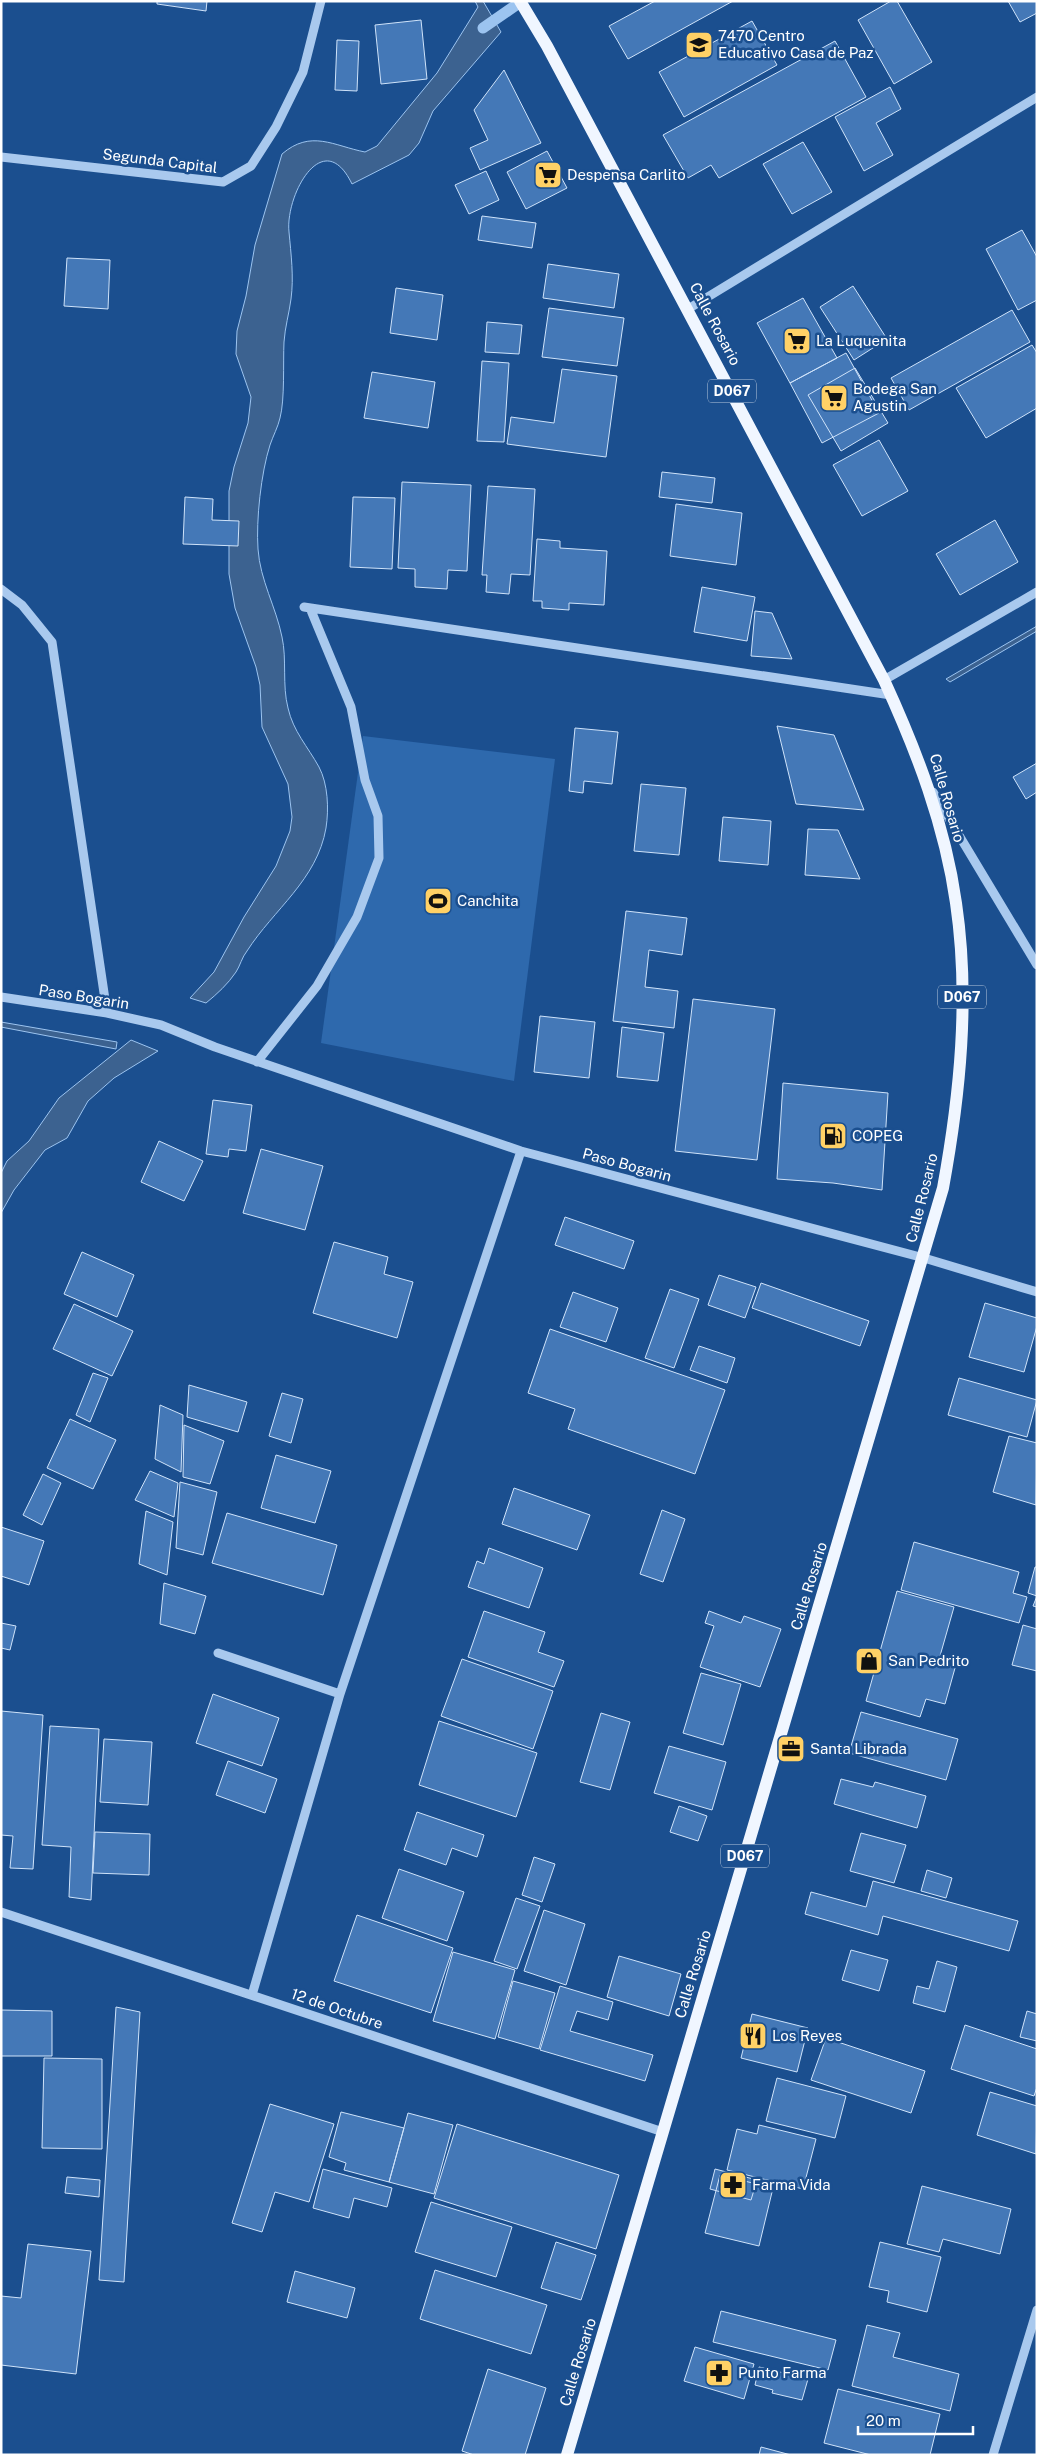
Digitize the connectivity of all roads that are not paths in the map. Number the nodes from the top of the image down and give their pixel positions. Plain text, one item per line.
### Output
1 (321, 1) edge
2 (520, 1) edge
3 (1037, 97) edge
4 (1, 157) edge
5 (688, 309) junction
6 (1, 589) edge
7 (1037, 592) edge
8 (884, 680) junction
9 (891, 695) junction
10 (926, 781) junction
11 (1037, 966) edge
12 (1, 997) edge
13 (107, 1013) junction
14 (257, 1062) junction
15 (521, 1151) junction
16 (924, 1258) junction
17 (1037, 1292) edge
18 (218, 1653) dead end
19 (340, 1694) junction
20 (1, 1912) edge
21 (252, 1995) junction
22 (663, 2132) junction
23 (1037, 2310) edge
24 (567, 2455) edge
25 (993, 2455) edge

1 - 4 street, Segunda Capital
2 - 5 main road, Calle Rosario / D067
3 - 5 street
5 - 8 main road, Calle Rosario / D067
6 - 13 street
7 - 8 street
8 - 9 main road, Calle Rosario / D067
9 - 10 main road, Calle Rosario / D067
9 - 14 street
10 - 11 street
10 - 16 main road, Calle Rosario / D067
12 - 13 street, Paso Bogarin
13 - 14 street, Paso Bogarin
14 - 15 street, Paso Bogarin
15 - 16 street, Paso Bogarin
15 - 19 street
16 - 17 street, Paso Bogarin
16 - 22 main road, Calle Rosario / D067
18 - 19 street
19 - 21 street
20 - 21 street, 12 de Octubre
21 - 22 street, 12 de Octubre
22 - 24 main road, Calle Rosario / D067
23 - 25 street

